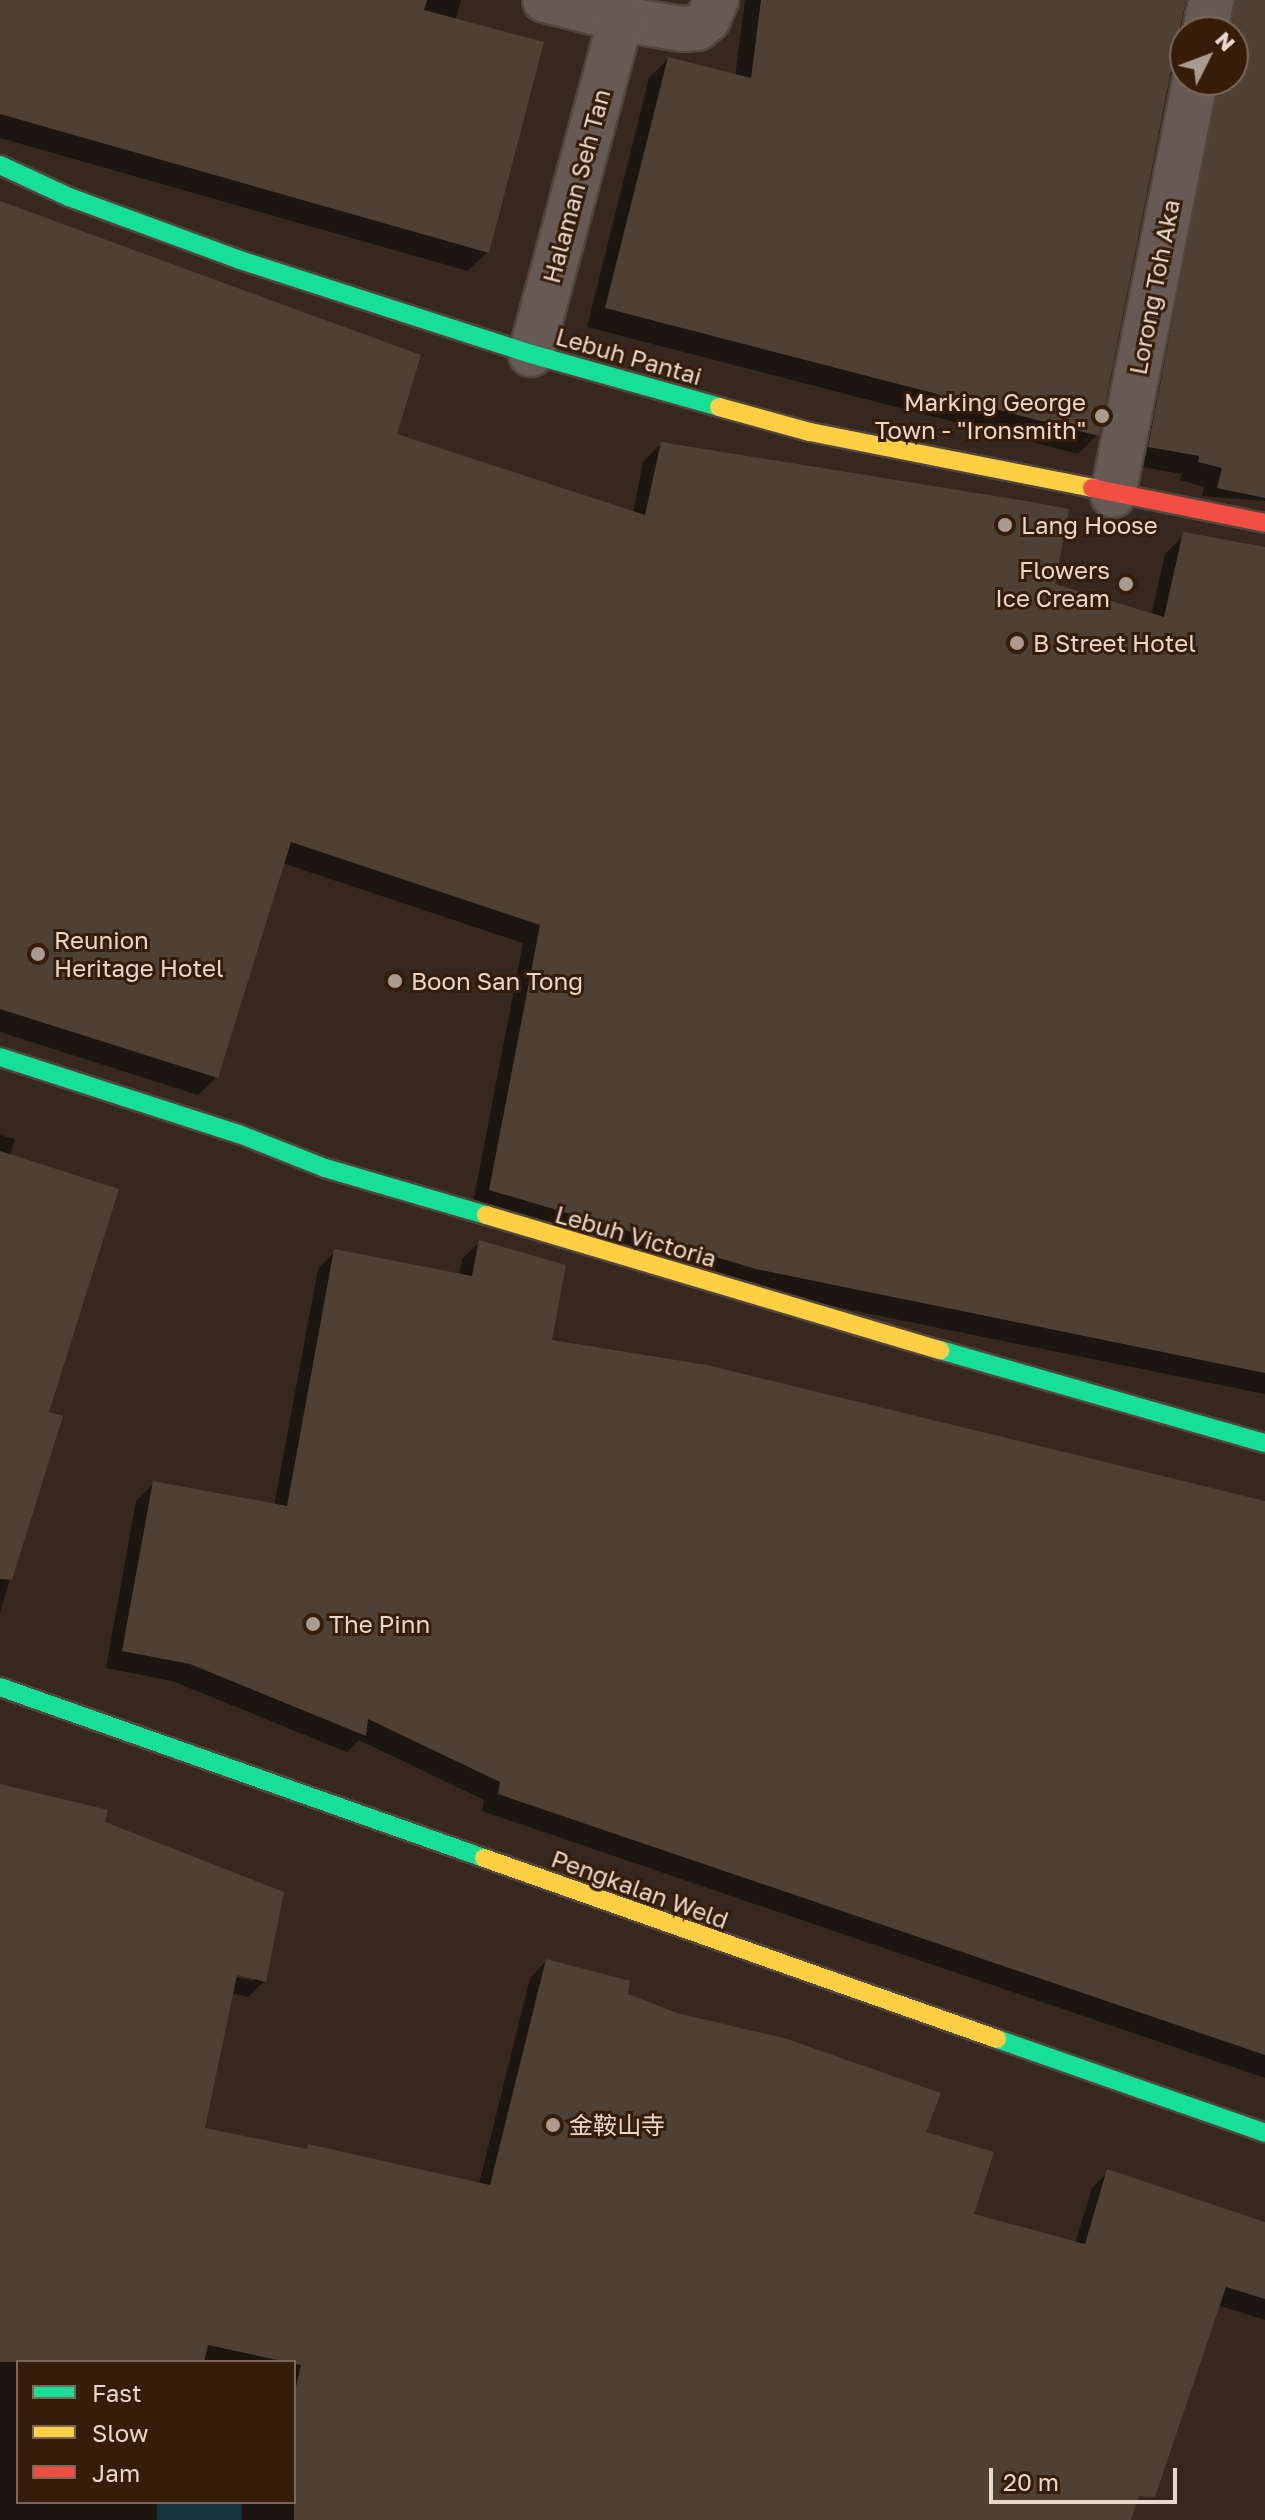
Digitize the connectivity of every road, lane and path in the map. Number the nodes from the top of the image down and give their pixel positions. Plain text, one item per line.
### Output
1 (545, 0) edge
2 (716, 0) edge
3 (621, 19) junction
4 (1192, 96) edge
5 (0, 165) edge
6 (531, 354) junction
7 (1113, 495) junction
8 (1265, 523) edge
9 (0, 1057) edge
10 (1265, 1443) edge
11 (0, 1687) edge
12 (1265, 2133) edge

1 - 3 street
2 - 3 street
3 - 6 street, Halaman Seh Tan
4 - 7 street, Lorong Toh Aka
5 - 6 street, Lebuh Pantai
6 - 7 street, Lebuh Pantai
7 - 8 street, Lebuh Pantai
9 - 10 street, Lebuh Victoria
11 - 12 street, Pengkalan Weld

